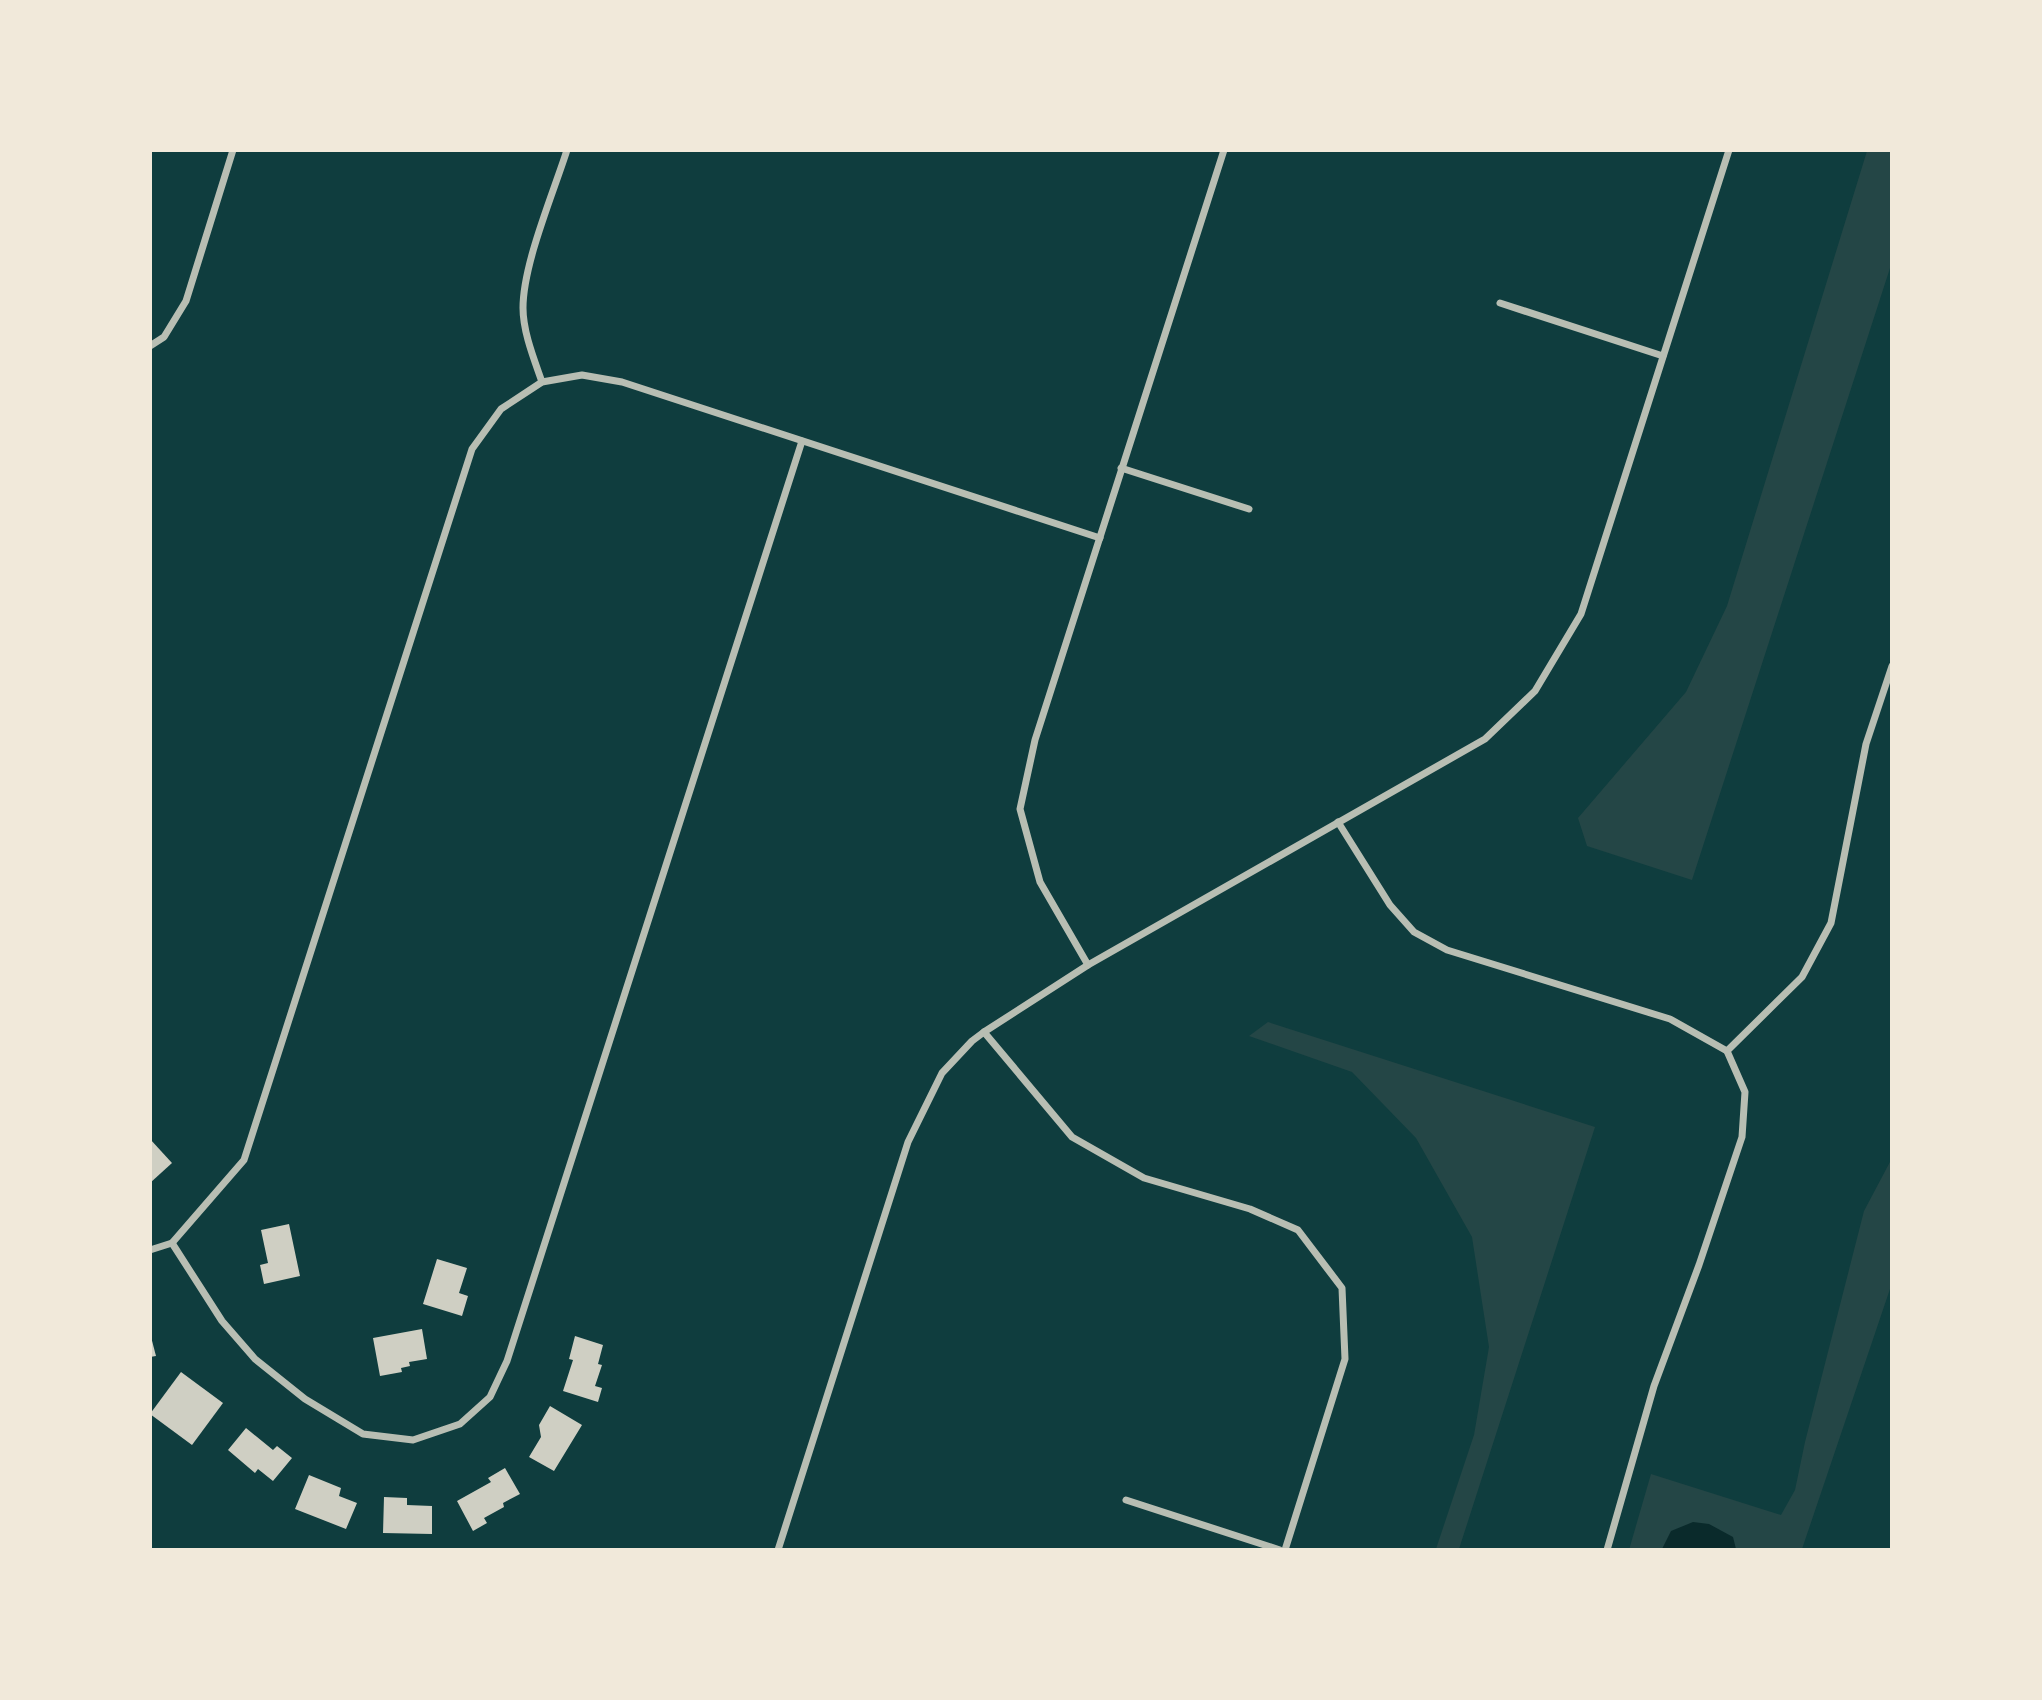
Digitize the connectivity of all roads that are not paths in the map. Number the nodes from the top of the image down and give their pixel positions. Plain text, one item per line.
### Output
1 (233, 150) edge
2 (567, 150) edge
3 (1224, 150) edge
4 (1729, 150) edge
5 (1500, 303) dead end
6 (150, 346) edge
7 (1663, 356) junction
8 (542, 382) junction
9 (802, 442) junction
10 (1121, 468) junction
11 (1249, 509) dead end
12 (1100, 538) junction
13 (1892, 666) edge
14 (1338, 822) junction
15 (1088, 965) junction
16 (984, 1032) junction
17 (1727, 1051) junction
18 (172, 1243) junction
19 (150, 1250) edge
20 (1126, 1500) dead end
21 (778, 1549) edge
22 (1283, 1549) edge
23 (1607, 1549) edge

1 - 6 street
2 - 8 street
3 - 10 street
4 - 7 street
5 - 7 street
7 - 14 street
8 - 9 street
8 - 18 street
9 - 12 street
9 - 18 street
10 - 11 street
10 - 12 street
12 - 15 street
13 - 17 street
14 - 15 street
14 - 17 street
15 - 16 street
16 - 21 street
16 - 22 street
17 - 23 street
18 - 19 street
20 - 22 street

